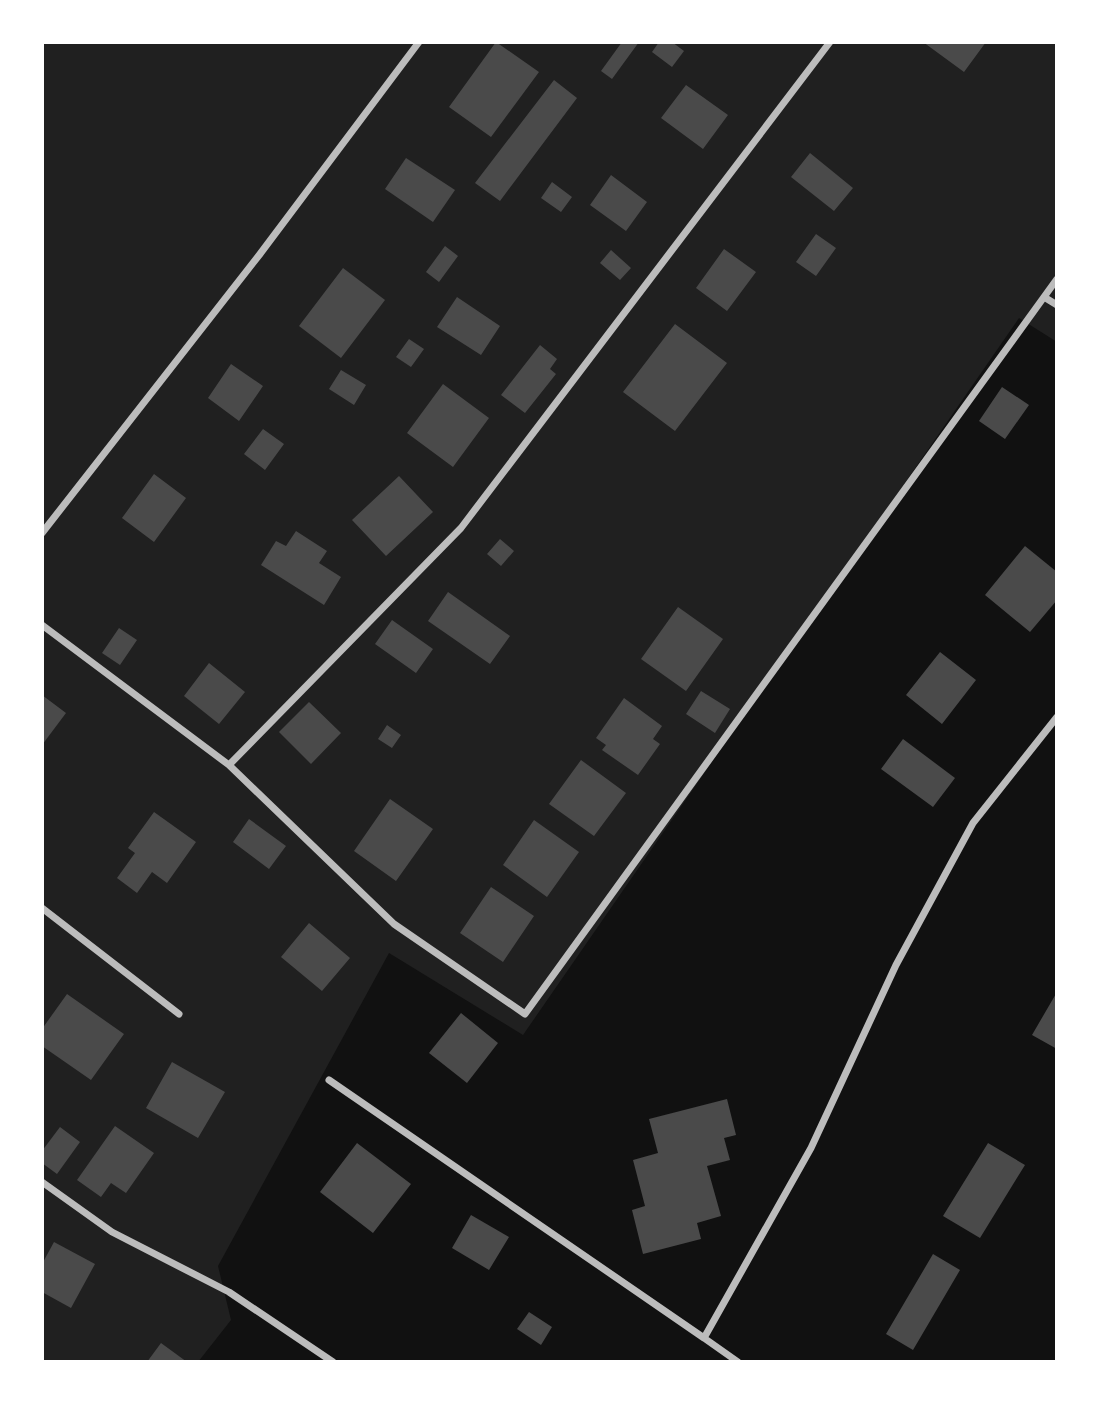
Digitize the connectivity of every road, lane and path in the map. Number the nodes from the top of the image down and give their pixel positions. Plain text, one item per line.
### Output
1 (419, 42) edge
2 (830, 42) edge
3 (1057, 279) edge
4 (1044, 297) junction
5 (1057, 305) edge
6 (42, 533) edge
7 (42, 625) edge
8 (1057, 717) edge
9 (229, 765) junction
10 (42, 908) edge
11 (179, 1014) dead end
12 (328, 1080) dead end
13 (42, 1182) edge
14 (704, 1338) junction
15 (333, 1362) edge
16 (738, 1362) edge

1 - 6 street
2 - 9 street
3 - 4 street
4 - 5 street
4 - 9 street
7 - 9 street
8 - 14 street
10 - 11 street
12 - 14 street
13 - 15 street
14 - 16 street

